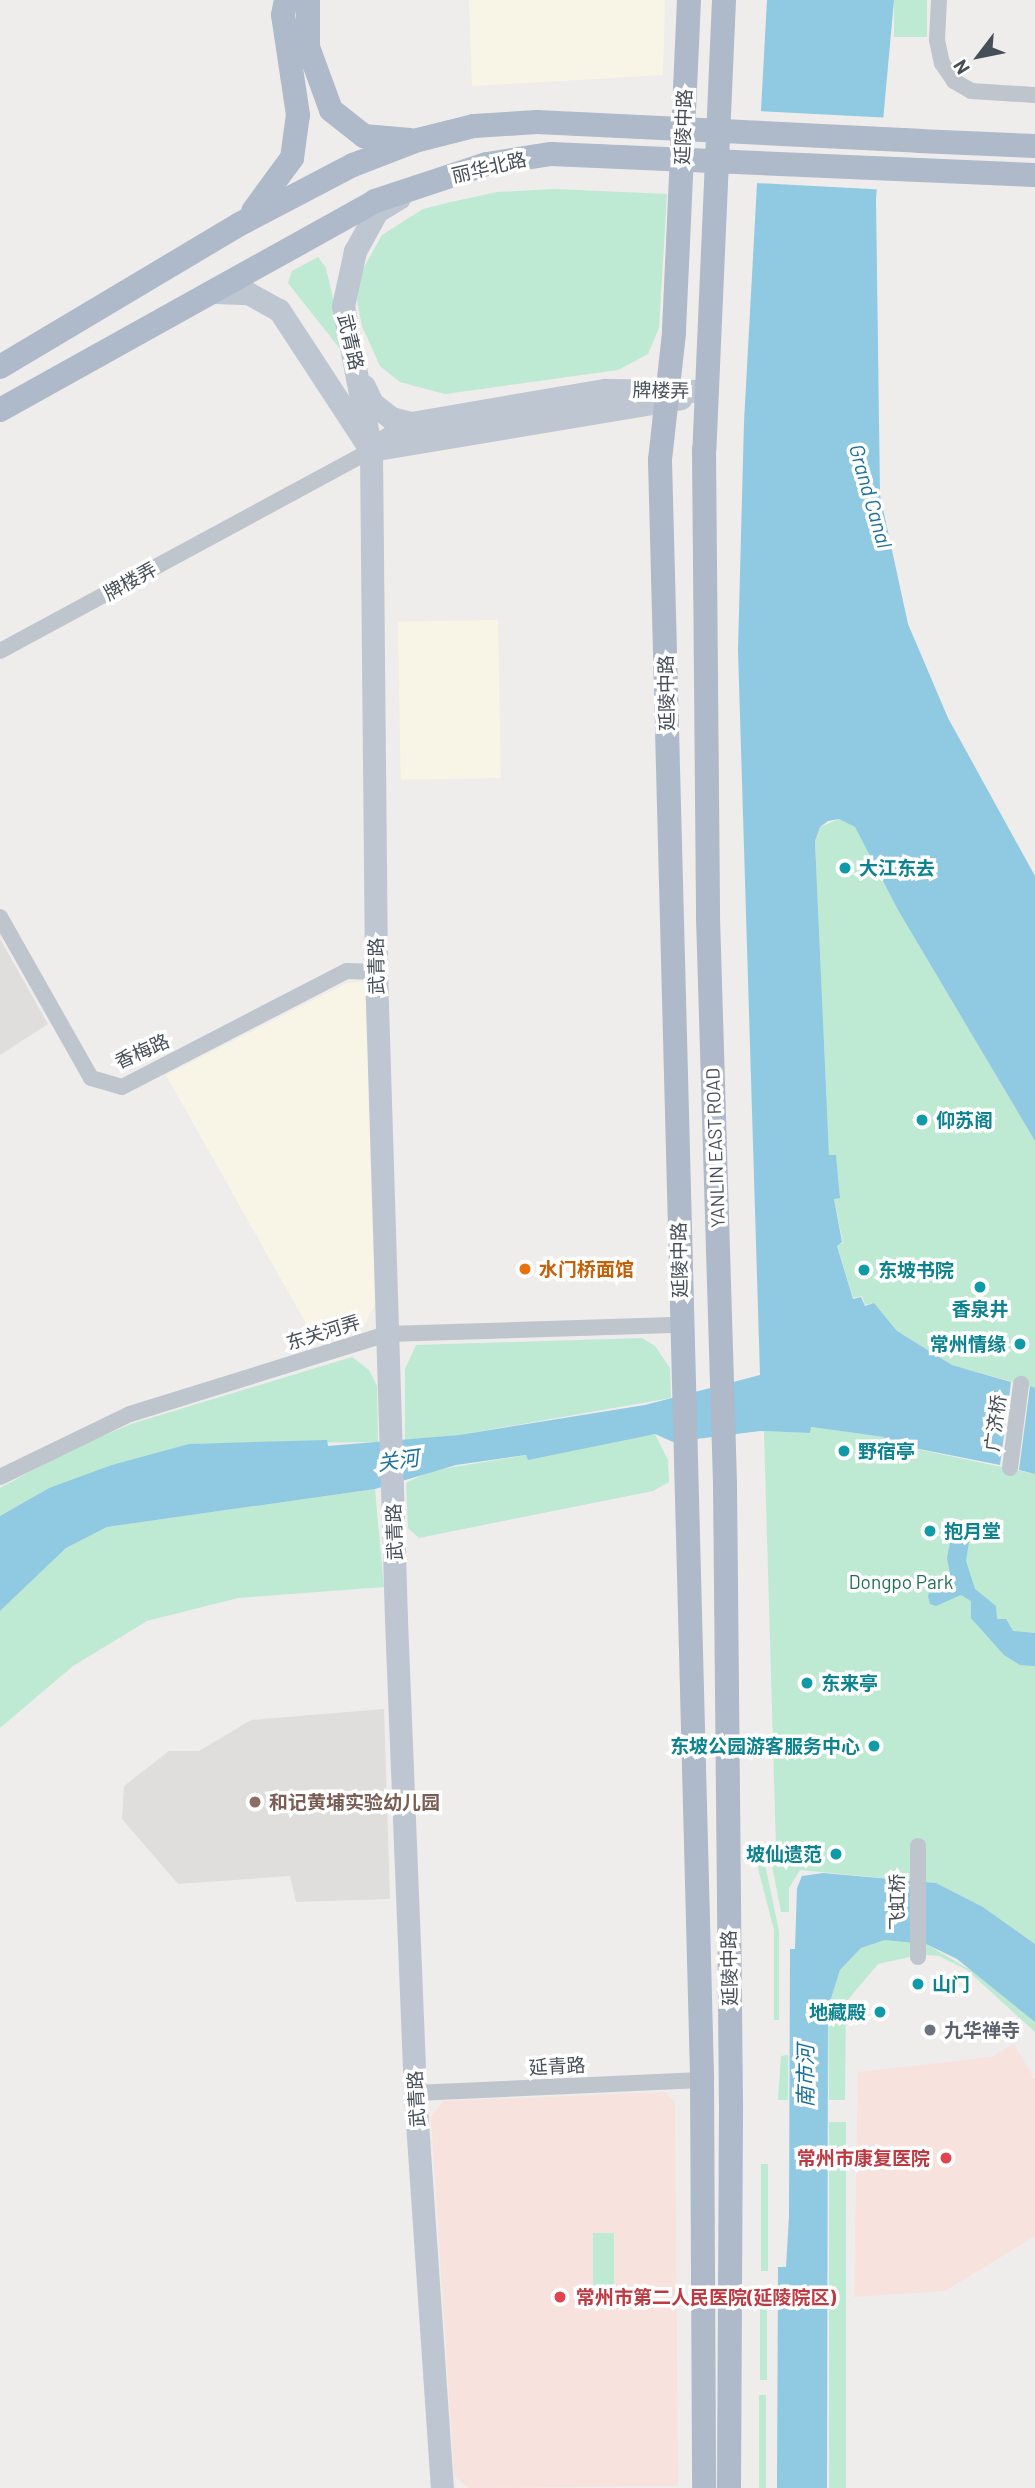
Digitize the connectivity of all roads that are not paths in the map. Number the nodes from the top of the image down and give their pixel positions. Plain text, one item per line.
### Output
1 (286, 0) edge
2 (308, 0) edge
3 (689, 0) edge
4 (724, 0) edge
5 (939, 0) edge
6 (1035, 95) edge
7 (418, 140) junction
8 (1035, 146) edge
9 (1035, 175) edge
10 (423, 183) junction
11 (240, 224) junction
12 (215, 292) junction
13 (0, 367) edge
14 (359, 377) junction
15 (706, 391) junction
16 (668, 395) junction
17 (0, 410) edge
18 (411, 423) junction
19 (371, 450) junction
20 (0, 652) edge
21 (0, 917) edge
22 (376, 972) junction
23 (680, 1325) junction
24 (387, 1334) junction
25 (1021, 1384) dead end
26 (1010, 1468) dead end
27 (0, 1477) edge
28 (918, 1846) dead end
29 (918, 1957) dead end
30 (702, 2080) junction
31 (415, 2093) junction
32 (442, 2488) edge
33 (704, 2488) edge
34 (729, 2488) edge

1 - 11 main road
2 - 7 main road
3 - 16 main road, 延陵中路
4 - 15 main road, 延陵中路
5 - 6 street
7 - 8 main road, 丽华北路, bridge
7 - 11 main road, 丽华北路
9 - 10 main road, 丽华北路, bridge
10 - 12 main road, 丽华北路
10 - 14 street, 武青路
11 - 13 main road, 丽华北路
12 - 17 main road, 丽华北路
12 - 19 street, 武青路
14 - 18 street
14 - 19 street, 武青路
15 - 16 street, 牌楼弄
15 - 34 main road, 延陵中路
16 - 18 street, 牌楼弄
16 - 19 street, 牌楼弄
16 - 23 main road, 延陵中路
18 - 19 street, 牌楼弄
19 - 20 street, 牌楼弄
19 - 22 street, 武青路
21 - 22 street, 香梅路
22 - 24 street, 武青路
23 - 24 street, 东关河弄
23 - 30 main road, 延陵中路
24 - 27 street, 东关河弄
24 - 31 street, 武青路
25 - 26 street, 广济桥
28 - 29 street, 飞虹桥
30 - 31 street, 延青路
30 - 33 main road, 延陵中路
31 - 32 street, 武青路

